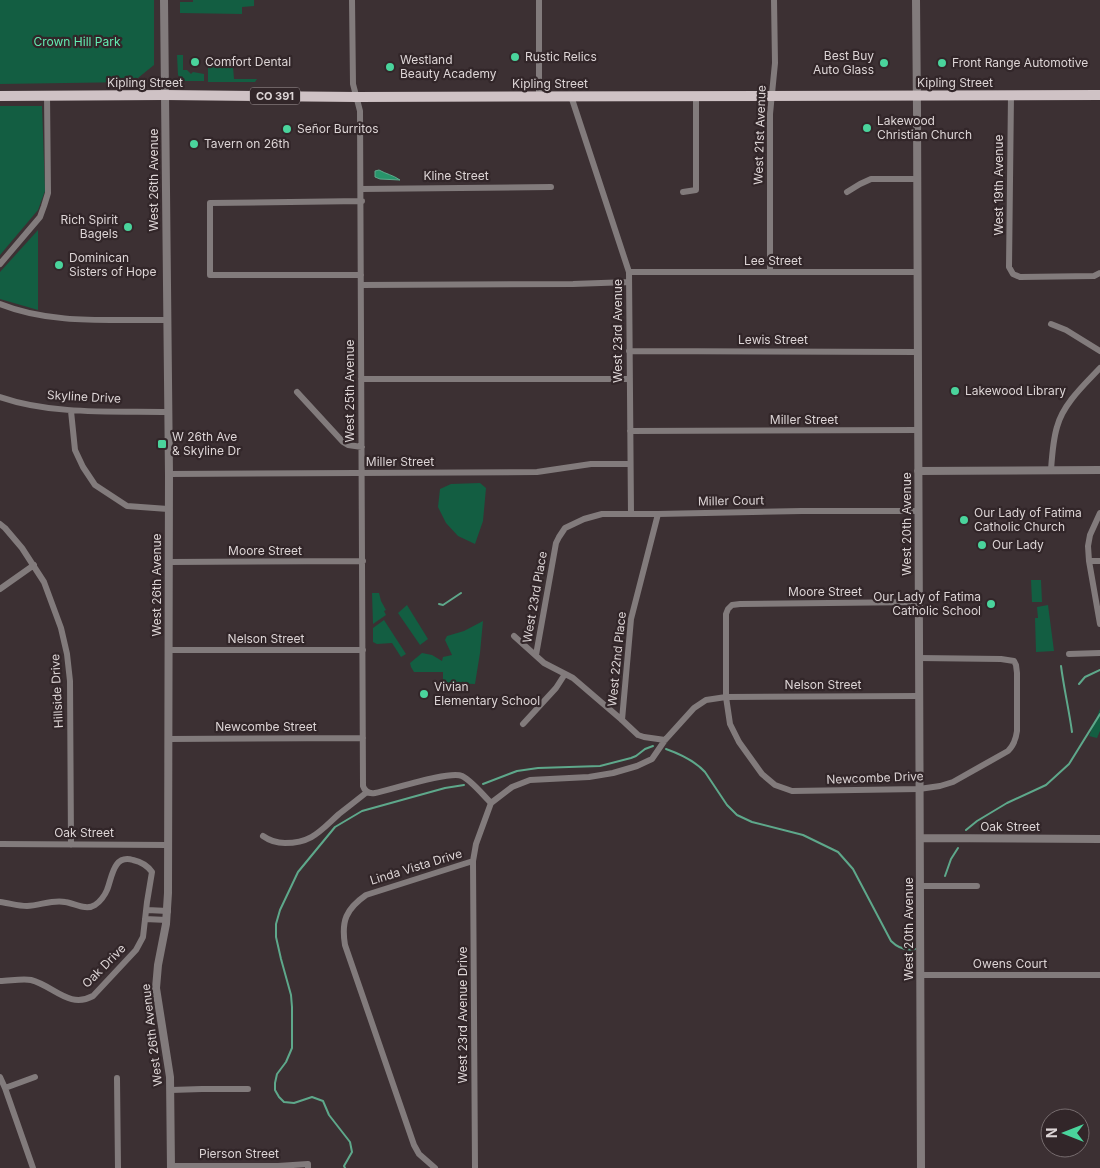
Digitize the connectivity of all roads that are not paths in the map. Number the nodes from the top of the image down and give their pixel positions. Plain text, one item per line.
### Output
1 (164, 0) edge
2 (352, 0) edge
3 (539, 0) edge
4 (774, 0) edge
5 (916, 0) edge
6 (165, 95) junction
7 (917, 95) junction
8 (1011, 95) junction
9 (1100, 95) edge
10 (0, 96) edge
11 (47, 96) junction
12 (538, 96) junction
13 (571, 96) junction
14 (696, 96) junction
15 (771, 96) junction
16 (357, 97) junction
17 (917, 179) junction
18 (551, 187) dead end
19 (361, 188) junction
20 (683, 192) dead end
21 (848, 192) dead end
22 (362, 201) junction
23 (0, 264) edge
24 (628, 272) junction
25 (770, 272) junction
26 (917, 272) junction
27 (1100, 273) edge
28 (361, 276) junction
29 (629, 282) junction
30 (361, 285) junction
31 (0, 304) edge
32 (167, 320) junction
33 (1051, 324) dead end
34 (629, 350) junction
35 (1100, 351) edge
36 (918, 352) junction
37 (1100, 368) edge
38 (361, 379) junction
39 (629, 379) junction
40 (297, 392) dead end
41 (0, 397) edge
42 (71, 411) junction
43 (168, 412) junction
44 (918, 430) junction
45 (630, 431) junction
46 (362, 447) junction
47 (630, 464) junction
48 (1051, 470) junction
49 (1100, 470) edge
50 (918, 471) junction
51 (362, 473) junction
52 (168, 474) junction
53 (168, 509) junction
54 (918, 511) junction
55 (1100, 513) edge
56 (630, 514) junction
57 (658, 514) junction
58 (0, 524) edge
59 (556, 544) joint
60 (1088, 561) junction
61 (1100, 561) edge
62 (168, 562) junction
63 (362, 562) junction
64 (34, 566) junction
65 (0, 589) edge
66 (919, 602) junction
67 (732, 605) joint
68 (1100, 624) edge
69 (514, 636) dead end
70 (169, 650) junction
71 (363, 650) junction
72 (1069, 654) dead end
73 (1100, 654) edge
74 (536, 655) junction
75 (919, 658) junction
76 (565, 674) junction
77 (919, 696) junction
78 (726, 697) junction
79 (622, 720) junction
80 (523, 724) dead end
81 (168, 738) junction
82 (363, 738) junction
83 (665, 740) junction
84 (919, 789) junction
85 (367, 792) junction
86 (491, 803) junction
87 (263, 836) dead end
88 (920, 838) junction
89 (1100, 839) edge
90 (0, 844) edge
91 (168, 844) junction
92 (71, 845) junction
93 (473, 861) junction
94 (920, 886) junction
95 (977, 886) dead end
96 (0, 902) edge
97 (146, 910) junction
98 (168, 911) junction
99 (146, 919) junction
100 (167, 920) junction
101 (920, 975) junction
102 (1100, 975) edge
103 (0, 981) edge
104 (0, 1077) edge
105 (35, 1077) dead end
106 (118, 1078) dead end
107 (5, 1088) junction
108 (248, 1089) dead end
109 (170, 1090) junction
110 (308, 1166) edge
111 (171, 1167) edge
112 (34, 1168) edge
113 (118, 1168) edge
114 (435, 1168) edge
115 (475, 1168) edge
116 (921, 1168) edge

1 - 6 street, West 26th Avenue
2 - 16 street, West 25th Avenue
3 - 12 street
4 - 15 street, West 21st Avenue
5 - 7 street, West 20th Avenue
6 - 11 main road, Kipling Street / CO 391
6 - 16 main road, Kipling Street / CO 391
6 - 32 street, West 26th Avenue
7 - 8 main road, Kipling Street / CO 391
7 - 15 main road, Kipling Street / CO 391
7 - 17 street, West 20th Avenue
8 - 9 main road, Kipling Street / CO 391
8 - 27 street, West 19th Avenue
10 - 11 main road, Kipling Street / CO 391
11 - 23 street
12 - 13 main road, Kipling Street / CO 391
12 - 16 main road, Kipling Street / CO 391
13 - 14 main road, Kipling Street / CO 391
13 - 24 street, West 23rd Avenue
14 - 15 main road, Kipling Street / CO 391
14 - 20 street
15 - 25 street, West 21st Avenue
16 - 19 street, West 25th Avenue
17 - 21 street
17 - 26 street, West 20th Avenue
18 - 19 street, Kline Street
19 - 22 street, West 25th Avenue
22 - 28 street, West 25th Avenue
22 - 28 street
24 - 25 street, Lee Street
24 - 29 street, West 23rd Avenue
25 - 26 street, Lee Street
26 - 36 street, West 20th Avenue
28 - 30 street, West 25th Avenue
29 - 30 street
29 - 34 street, West 23rd Avenue
30 - 38 street, West 25th Avenue
31 - 32 street
32 - 43 street, West 26th Avenue
33 - 35 street
34 - 36 street, Lewis Street
34 - 39 street, West 23rd Avenue
36 - 44 street, West 20th Avenue
37 - 48 street
38 - 39 street
38 - 46 street, West 25th Avenue
39 - 45 street, West 23rd Avenue
40 - 46 street
41 - 42 street, Skyline Drive
42 - 43 street, Skyline Drive
42 - 53 street
43 - 52 street, West 26th Avenue
44 - 45 street, Miller Street
44 - 50 street, West 20th Avenue
45 - 47 street, West 23rd Avenue
46 - 51 street, West 25th Avenue
47 - 51 street, Miller Street
47 - 56 street, West 23rd Avenue
48 - 49 street
48 - 50 street
50 - 54 street, West 20th Avenue
51 - 52 street, Miller Street
51 - 63 street, West 25th Avenue
52 - 53 street, West 26th Avenue
53 - 62 street, West 26th Avenue
54 - 57 street, Miller Court
54 - 66 street, West 20th Avenue
55 - 60 street
56 - 57 street, Miller Court
56 - 59 street, Miller Court
57 - 79 street, West 22nd Place
58 - 64 street, Hillside Drive
59 - 74 street, West 23rd Place
60 - 61 street
60 - 68 street
62 - 63 street, Moore Street
62 - 70 street, West 26th Avenue
63 - 71 street, West 25th Avenue
64 - 65 street
64 - 92 street, Hillside Drive
66 - 67 street, Moore Street
66 - 75 street, West 20th Avenue
67 - 78 street, Newcombe Drive
69 - 74 street
70 - 71 street, Nelson Street
70 - 81 street, West 26th Avenue
71 - 82 street, West 25th Avenue
72 - 73 street
74 - 76 street
75 - 77 street, West 20th Avenue
75 - 84 street, Newcombe Drive
76 - 79 street
76 - 80 street
77 - 78 street, Nelson Street
77 - 84 street, West 20th Avenue
78 - 83 street
78 - 84 street, Newcombe Drive
79 - 83 street
81 - 82 street, Newcombe Street
81 - 91 street, West 26th Avenue
82 - 85 street, West 25th Avenue
83 - 86 street
84 - 88 street, West 20th Avenue
85 - 86 street
85 - 87 street
86 - 93 street, Linda Vista Drive
88 - 89 street, Oak Street
88 - 94 street, West 20th Avenue
90 - 92 street, Oak Street
91 - 92 street, Oak Street
91 - 98 street, West 26th Avenue
93 - 114 street, Linda Vista Drive
93 - 115 street, West 23rd Avenue Drive
94 - 95 street
94 - 101 street, West 20th Avenue
96 - 97 street, Oak Drive
97 - 98 street
97 - 99 street, Oak Drive
98 - 100 street, West 26th Avenue
99 - 100 street
99 - 103 street, Oak Drive
100 - 109 street, West 26th Avenue
101 - 102 street, Owens Court
101 - 116 street, West 20th Avenue
104 - 107 street
105 - 107 street
106 - 113 street
107 - 112 street
108 - 109 street
109 - 111 street, West 26th Avenue
110 - 111 street, Pierson Street

